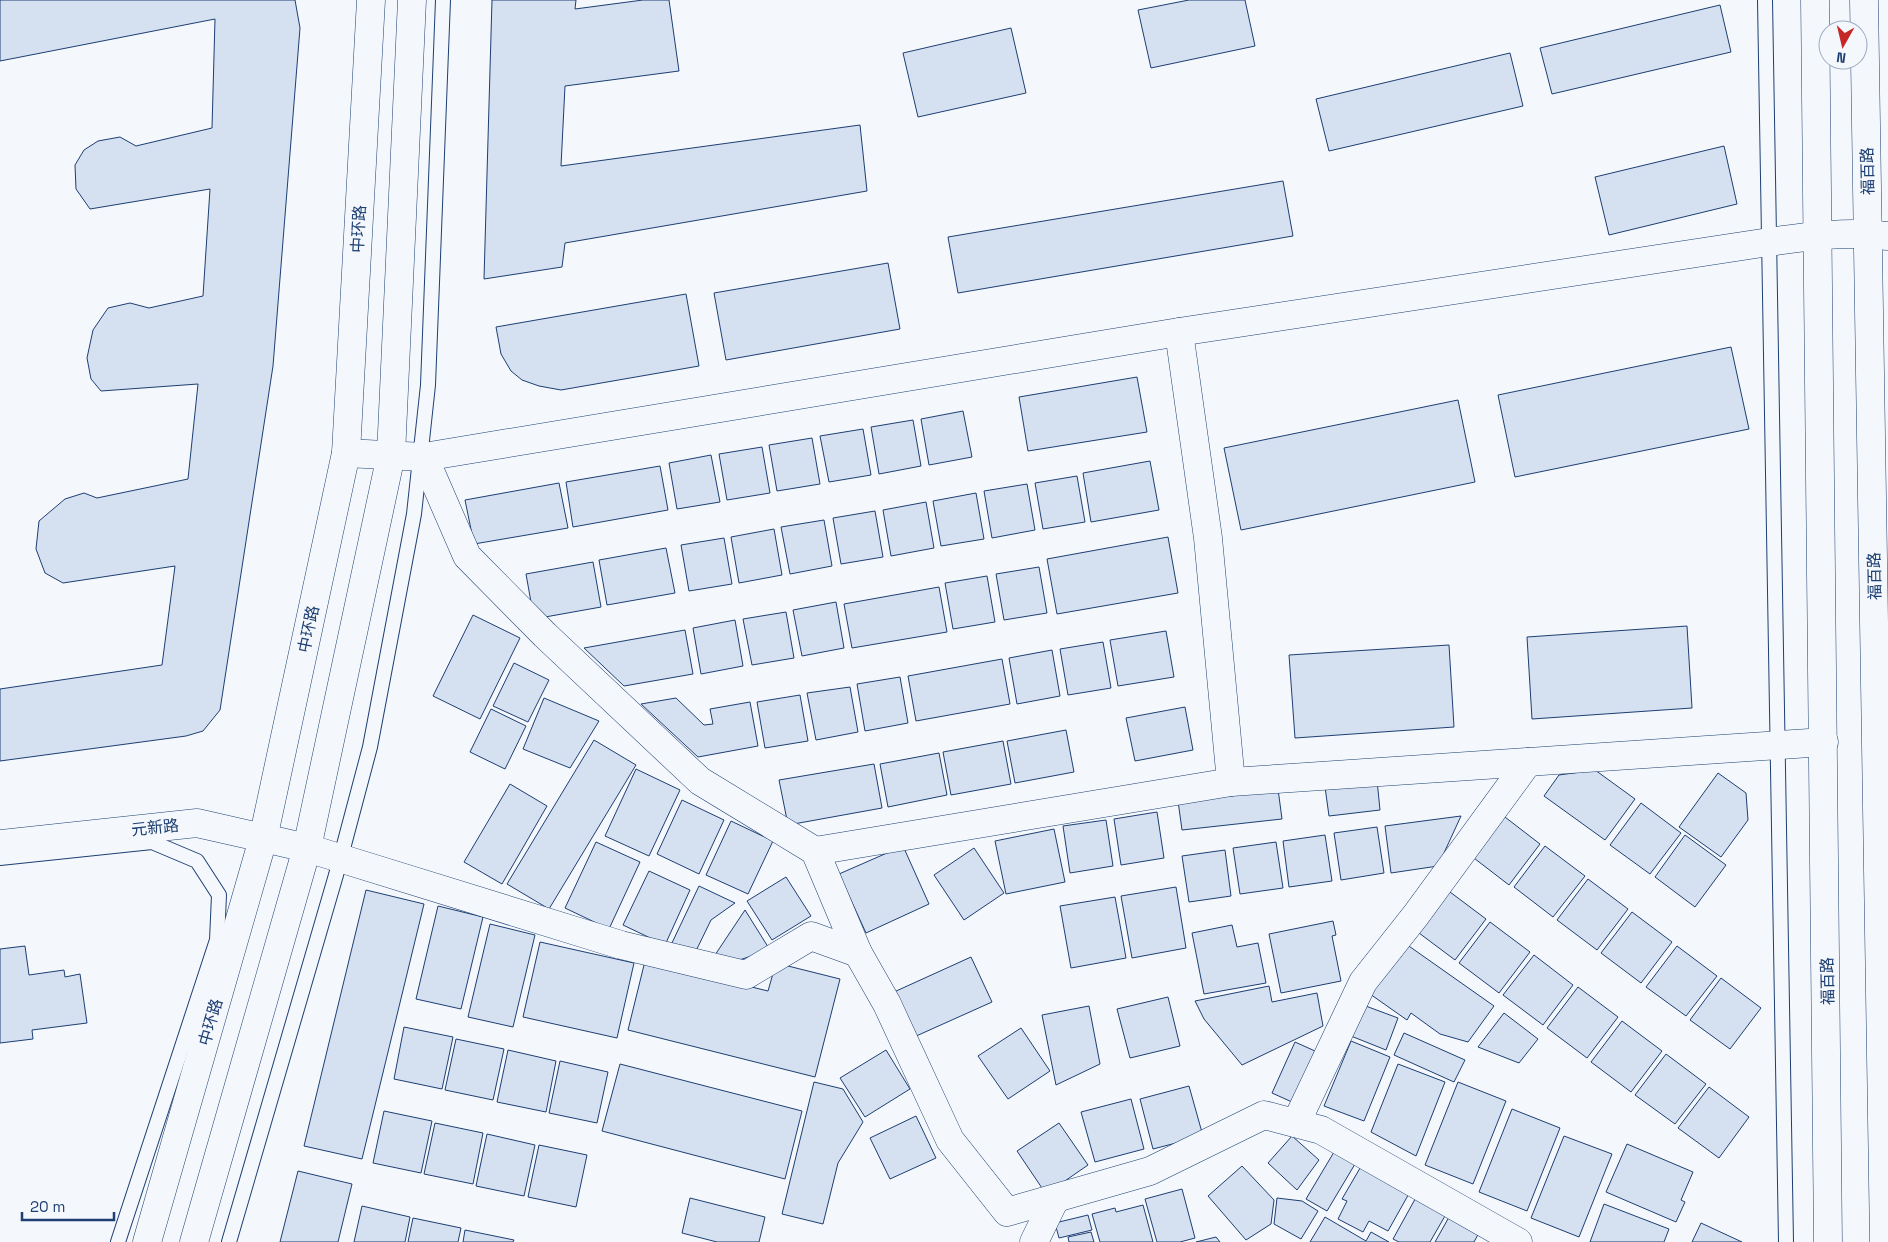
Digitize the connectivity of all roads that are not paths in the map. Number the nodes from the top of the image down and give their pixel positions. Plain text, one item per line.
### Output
1 (371, 0) edge
2 (412, 0) edge
3 (443, 0) edge
4 (1765, 0) edge
5 (1815, 0) edge
6 (1864, 0) edge
7 (1817, 235) junction
8 (1878, 235) edge
9 (1769, 242) junction
10 (1179, 332) junction
11 (346, 453) junction
12 (391, 455) junction
13 (422, 457) junction
14 (1824, 742) junction
15 (1778, 745) junction
16 (1528, 762) junction
17 (1231, 782) junction
18 (263, 839) junction
19 (0, 844) edge
20 (307, 848) junction
21 (815, 851) junction
22 (0, 858) edge
23 (341, 858) junction
24 (858, 953) junction
25 (1296, 1123) junction
26 (1055, 1198) junction
27 (118, 1242) edge
28 (147, 1242) edge
29 (194, 1242) edge
30 (228, 1242) edge
31 (1034, 1242) edge
32 (1518, 1242) edge
33 (1786, 1242) edge
34 (1828, 1242) edge
35 (1884, 1242) edge

1 - 11 street, 中环路
2 - 12 street
3 - 13 lane
4 - 9 lane
5 - 7 street, 福百路
6 - 8 street, 福百路
7 - 8 street
7 - 9 street
7 - 14 street, 福百路
8 - 35 street, 福百路
9 - 10 street
9 - 15 lane
10 - 13 street
10 - 17 street
11 - 12 street
11 - 18 street, 中环路
12 - 13 street
12 - 20 street
13 - 21 street
13 - 23 lane
14 - 15 street
14 - 34 street, 福百路
15 - 16 street
15 - 33 lane
16 - 17 street
16 - 25 street
17 - 21 street
18 - 19 street, 元新路
18 - 20 street, 元新路
18 - 28 street, 中环路
20 - 23 street, 元新路
20 - 29 street
21 - 24 street
22 - 27 lane
23 - 24 street, 元新路
23 - 30 lane
24 - 26 street
25 - 26 street
25 - 32 street
26 - 31 street

